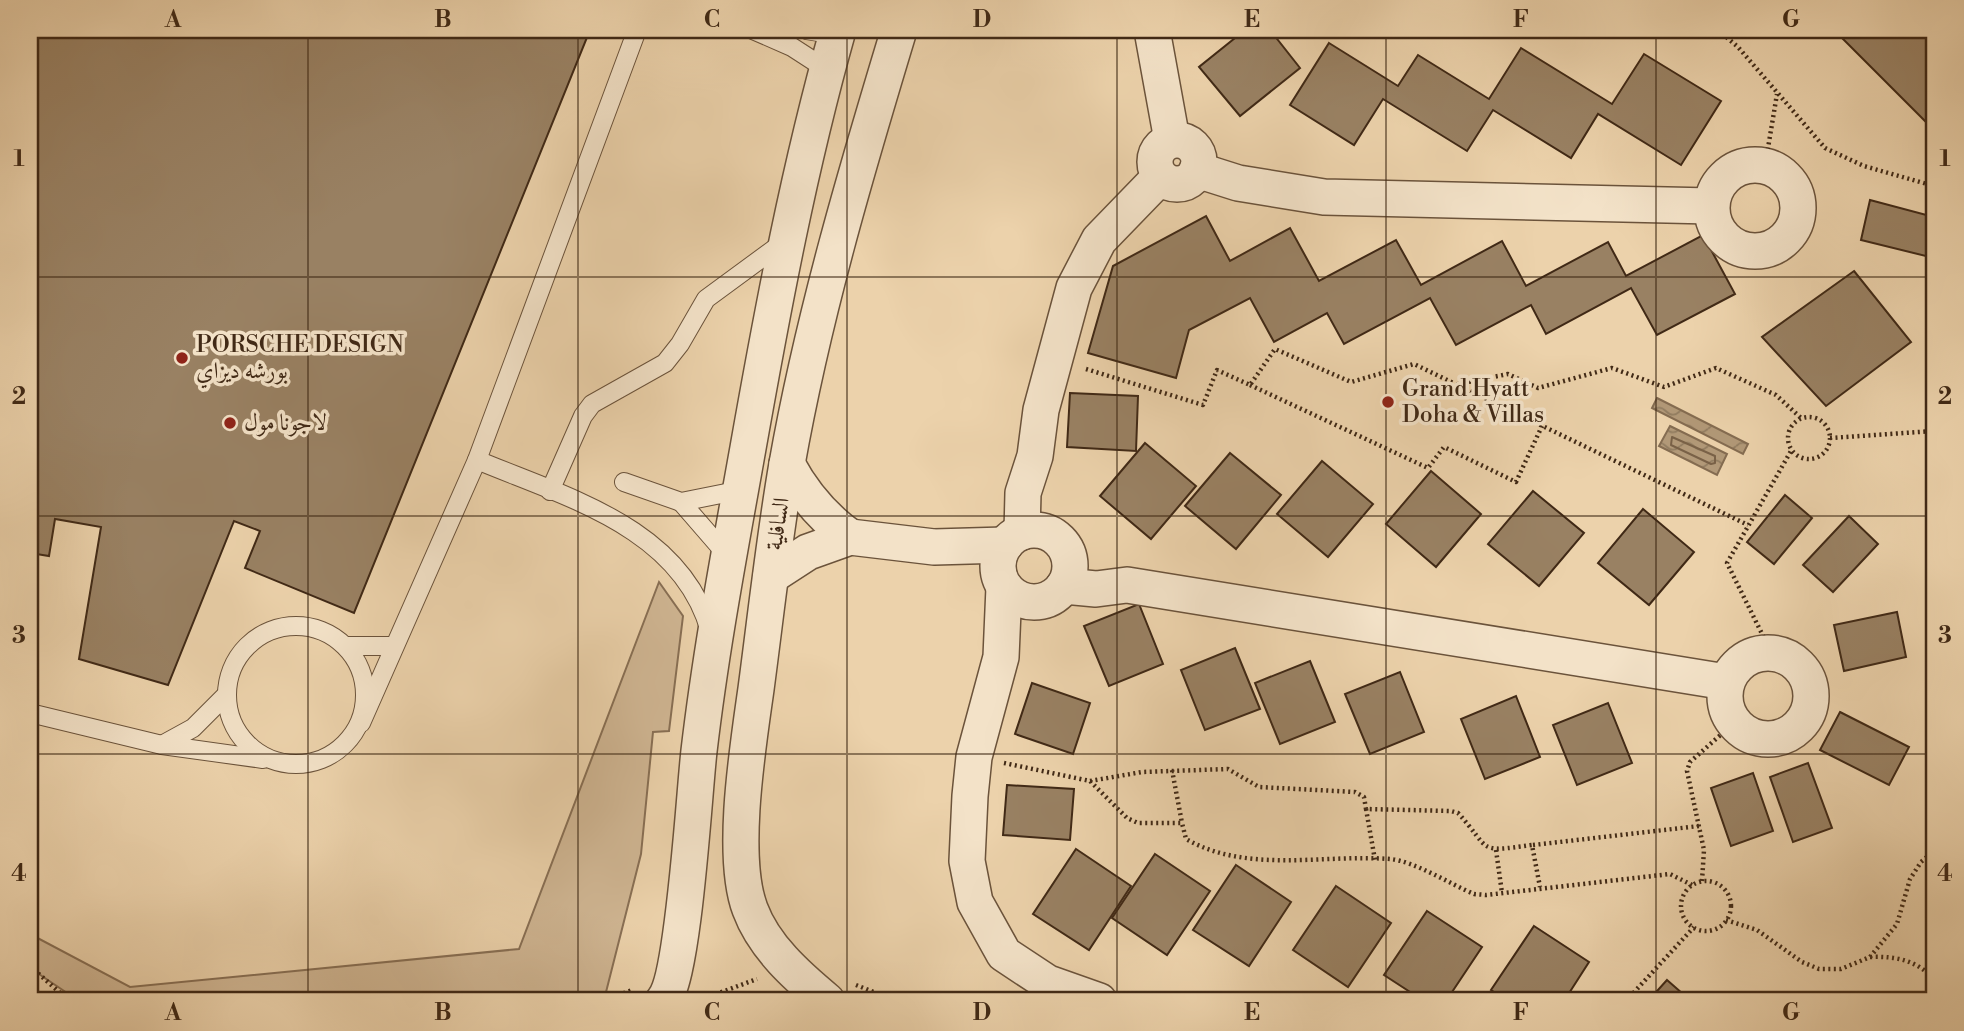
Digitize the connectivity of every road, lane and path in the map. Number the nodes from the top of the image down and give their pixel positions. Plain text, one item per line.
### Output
1 (637, 30) edge
2 (753, 30) edge
3 (900, 30) edge
4 (1152, 30) edge
5 (1718, 30) edge
6 (827, 32) edge
7 (826, 69) junction
8 (1777, 93) junction
9 (1172, 140) junction
10 (1765, 166) junction
11 (1197, 170) junction
12 (1160, 177) junction
13 (1934, 186) edge
14 (1712, 206) junction
15 (785, 241) junction
16 (1055, 359) junction
17 (1457, 384) junction
18 (1250, 385) junction
19 (1801, 418) junction
20 (1542, 426) junction
21 (1934, 430) edge
22 (1830, 438) junction
23 (1791, 451) junction
24 (477, 460) junction
25 (788, 464) junction
26 (624, 482) dead end
27 (741, 490) junction
28 (550, 491) junction
29 (681, 502) junction
30 (1748, 525) junction
31 (850, 537) junction
32 (727, 555) junction
33 (1030, 564) junction
34 (771, 576) junction
35 (713, 644) junction
36 (346, 646) junction
37 (394, 646) junction
38 (1771, 652) junction
39 (1726, 682) junction
40 (226, 695) junction
41 (30, 713) edge
42 (361, 723) junction
43 (1734, 723) junction
44 (162, 745) junction
45 (974, 757) junction
46 (270, 760) junction
47 (1172, 770) junction
48 (1090, 781) junction
49 (1366, 809) junction
50 (1182, 823) junction
51 (1699, 826) junction
52 (1532, 845) junction
53 (1496, 850) junction
54 (1934, 851) edge
55 (1375, 860) junction
56 (1702, 881) junction
57 (1692, 885) junction
58 (1540, 887) junction
59 (1502, 893) junction
60 (1726, 920) junction
61 (1694, 927) junction
62 (1870, 957) junction
63 (30, 966) edge
64 (1934, 979) edge
65 (78, 1001) edge
66 (663, 1001) edge
67 (827, 1001) edge
68 (1099, 1001) edge
69 (1626, 1001) edge

1 - 24 lane
2 - 7 lane
3 - 25 street, السافلية
4 - 9 street
5 - 8 path
6 - 7 street, السافلية
7 - 15 street, السافلية
8 - 10 path
8 - 13 path
9 - 11 street
9 - 12 street
10 - 14 street
10 - 14 street
11 - 12 street
11 - 14 street
12 - 16 street
15 - 27 street, السافلية
15 - 28 lane
16 - 18 path
16 - 33 street
17 - 18 path
17 - 19 path
17 - 20 path
18 - 20 path
19 - 22 path
19 - 23 path
20 - 30 path
21 - 22 path
22 - 23 path
23 - 30 path
24 - 28 lane
24 - 37 lane
25 - 31 street
25 - 34 street, السافلية
26 - 29 lane
27 - 29 lane
27 - 32 street, السافلية
28 - 35 lane
29 - 32 lane
30 - 38 path
31 - 33 street
31 - 34 street
32 - 35 street, السافلية
33 - 39 street
33 - 45 street
34 - 67 street, السافلية
35 - 66 street, السافلية
36 - 37 lane
36 - 40 lane
36 - 42 lane
37 - 42 lane
38 - 39 street
38 - 43 street
39 - 43 street
40 - 44 lane
40 - 46 lane
41 - 44 lane
42 - 46 lane
43 - 51 path
44 - 46 lane
45 - 48 path
45 - 68 street
47 - 48 path
47 - 49 path
47 - 50 path
48 - 50 path
49 - 53 path
49 - 55 path
50 - 55 path
51 - 52 path
51 - 56 path
52 - 53 path
52 - 58 path
53 - 59 path
54 - 62 path
55 - 59 path
56 - 57 path
56 - 60 path
57 - 58 path
57 - 61 path
58 - 59 path
60 - 61 path
60 - 62 path
61 - 69 path
62 - 64 path
63 - 65 path

